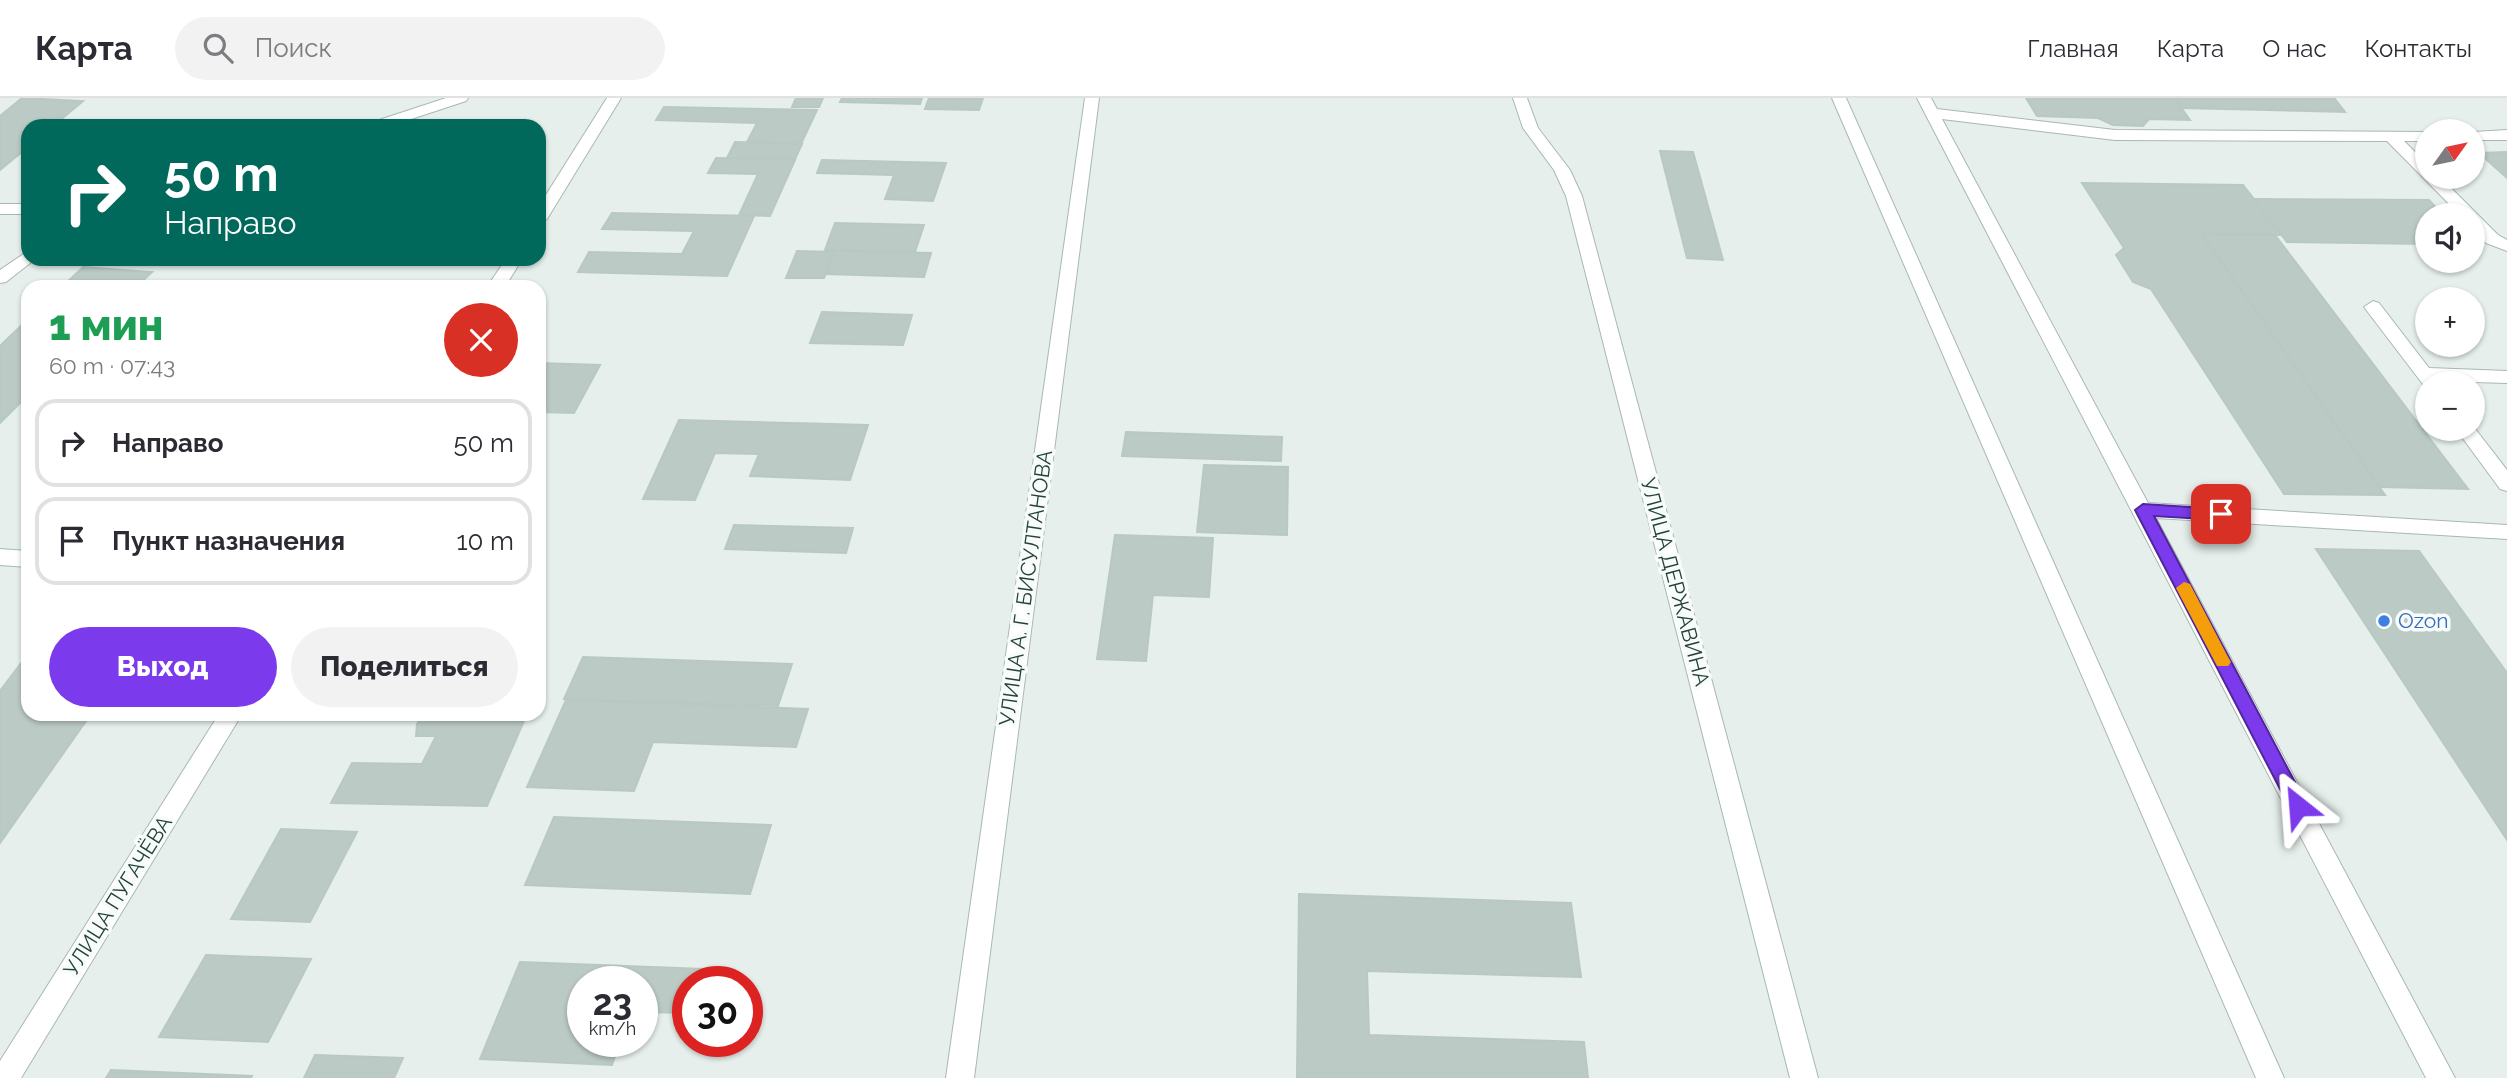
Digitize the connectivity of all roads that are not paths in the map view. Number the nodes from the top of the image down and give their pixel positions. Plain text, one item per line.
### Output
1 (461, 98) edge
2 (601, 98) edge
3 (614, 98) edge
4 (1092, 98) edge
5 (1520, 98) edge
6 (1839, 98) edge
7 (1928, 105) edge
8 (396, 119) edge
9 (2507, 135) edge
10 (2485, 136) edge
11 (2415, 137) edge
12 (2392, 138) junction
13 (2415, 161) edge
14 (2443, 189) edge
15 (2457, 203) edge
16 (546, 208) edge
17 (0, 209) edge
18 (21, 209) edge
19 (2485, 232) edge
20 (2507, 246) edge
21 (21, 262) edge
22 (0, 278) edge
23 (2374, 307) dead end
24 (2421, 371) edge
25 (2507, 377) edge
26 (2485, 378) edge
27 (2474, 441) edge
28 (2507, 484) edge
29 (2143, 510) junction
30 (2507, 532) edge
31 (1, 558) edge
32 (21, 559) edge
33 (227, 721) edge
34 (5, 1078) edge
35 (960, 1078) edge
36 (1804, 1078) edge
37 (2270, 1078) edge
38 (2441, 1078) edge

1 - 8 street
2 - 3 street
3 - 16 street
4 - 35 street, УЛИЦА А. Г. БИСУЛТАНОВА
5 - 36 street, УЛИЦА ДЕРЖАВИНА
6 - 37 street
7 - 12 street
7 - 29 street
9 - 10 street
11 - 12 street
12 - 13 street
14 - 15 street
17 - 18 street
19 - 20 street
21 - 22 street
23 - 24 street
25 - 26 street
27 - 28 street
29 - 30 street
29 - 38 street
31 - 32 street
33 - 34 street, УЛИЦА ПУГАЧЁВА

